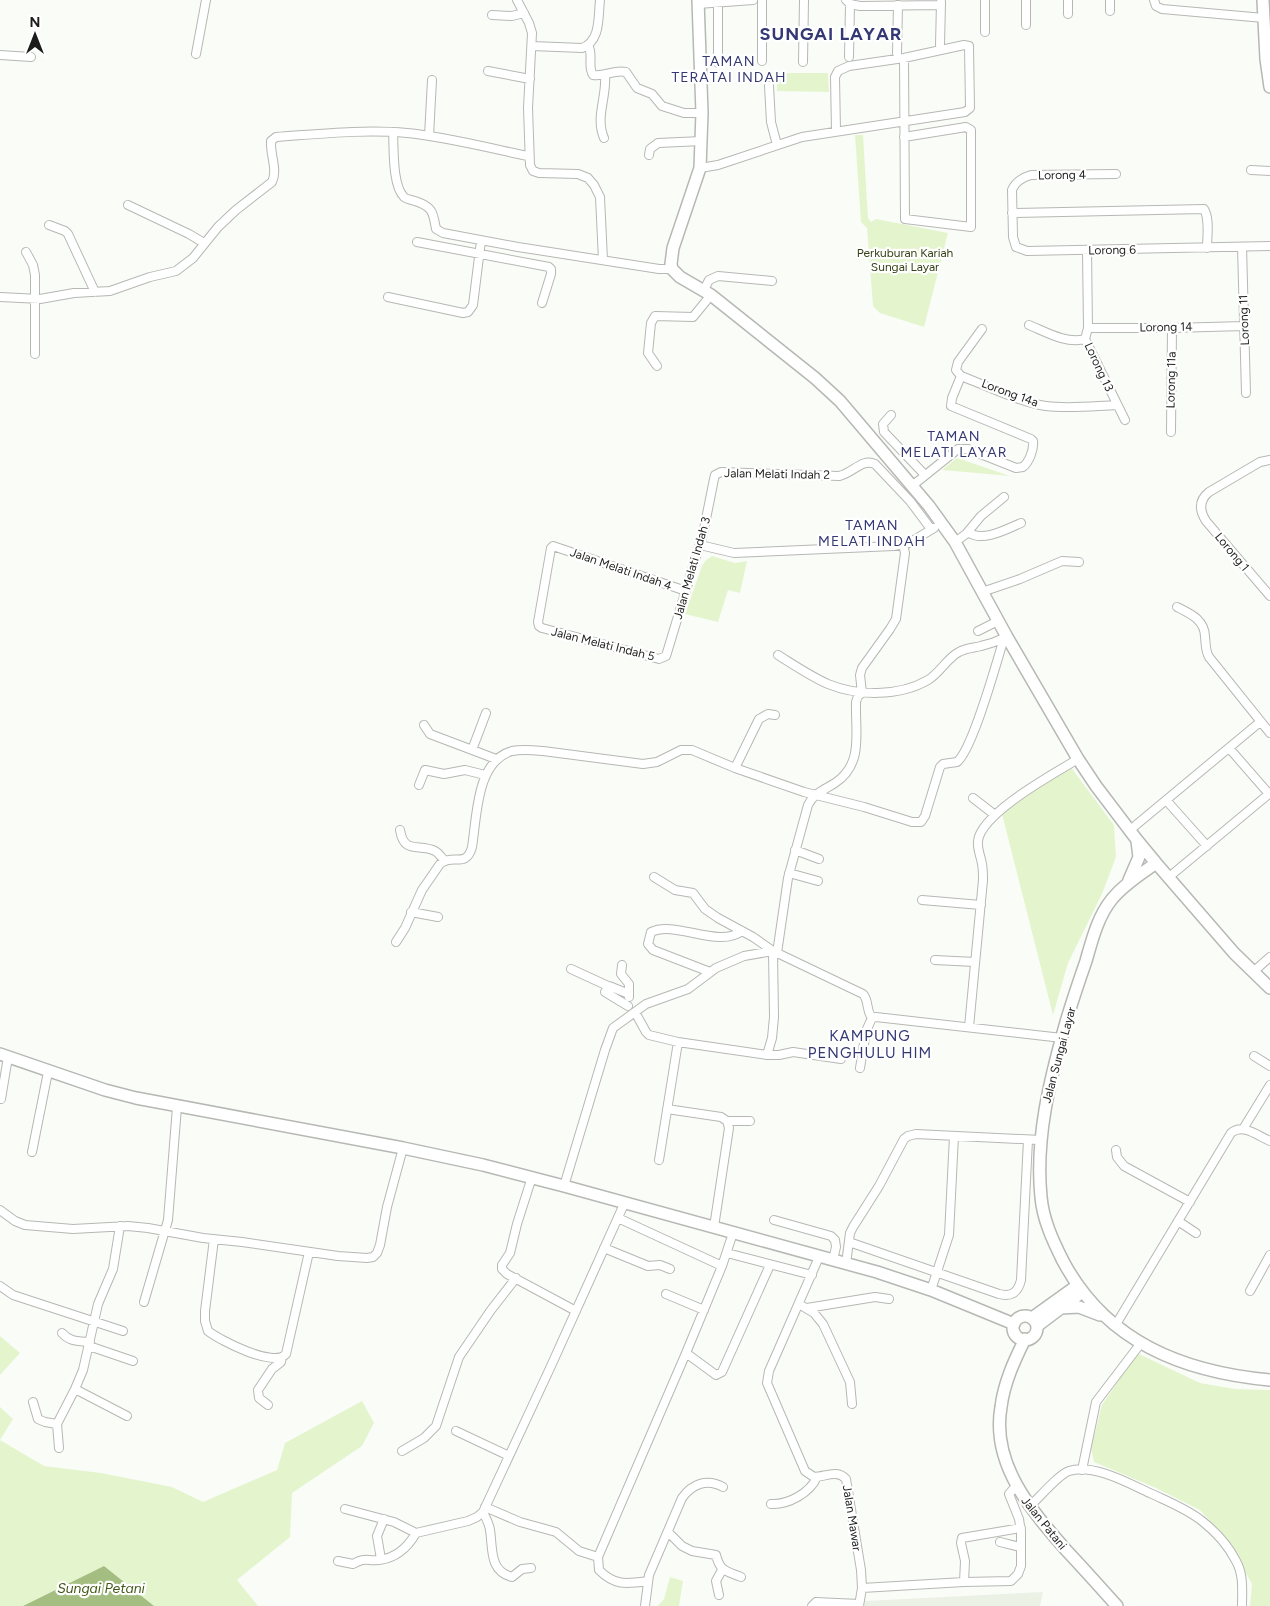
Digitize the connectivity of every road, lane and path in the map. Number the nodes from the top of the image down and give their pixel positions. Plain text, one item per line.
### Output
1 (206, 0) edge
2 (517, 0) edge
3 (600, 0) edge
4 (753, 0) edge
5 (762, 0) edge
6 (804, 0) edge
7 (985, 0) edge
8 (1026, 0) edge
9 (1068, 0) edge
10 (1110, 0) edge
11 (1263, 0) edge
12 (698, 2) edge
13 (848, 2) edge
14 (941, 2) edge
15 (718, 3) junction
16 (1155, 3) edge
17 (898, 6) junction
18 (1110, 11) dead end
19 (524, 13) junction
20 (1068, 14) dead end
21 (492, 15) dead end
22 (1264, 18) junction
23 (1026, 25) dead end
24 (984, 32) dead end
25 (588, 45) junction
26 (940, 45) dead end
27 (532, 46) junction
28 (897, 53) dead end
29 (196, 54) dead end
30 (0, 55) edge
31 (31, 57) dead end
32 (849, 57) dead end
33 (904, 58) junction
34 (762, 61) dead end
35 (718, 62) dead end
36 (803, 62) dead end
37 (488, 71) dead end
38 (605, 75) junction
39 (432, 80) dead end
40 (530, 80) junction
41 (769, 86) dead end
42 (1270, 87) edge
43 (702, 113) junction
44 (904, 122) junction
45 (836, 131) junction
46 (393, 132) junction
47 (429, 136) junction
48 (904, 137) junction
49 (604, 138) dead end
50 (702, 142) junction
51 (777, 145) junction
52 (649, 155) dead end
53 (528, 156) junction
54 (700, 168) junction
55 (1251, 170) dead end
56 (1270, 171) edge
57 (1116, 174) dead end
58 (1013, 187) joint
59 (128, 205) dead end
60 (1012, 213) junction
61 (49, 225) dead end
62 (481, 241) junction
63 (417, 242) dead end
64 (204, 243) junction
65 (1270, 246) edge
66 (518, 247) junction
67 (1242, 247) junction
68 (1207, 248) junction
69 (535, 250) junction
70 (1087, 251) junction
71 (26, 252) dead end
72 (479, 255) junction
73 (604, 260) junction
74 (516, 261) junction
75 (534, 264) junction
76 (672, 269) junction
77 (772, 281) dead end
78 (95, 292) junction
79 (707, 292) junction
80 (388, 297) dead end
81 (0, 298) edge
82 (35, 299) junction
83 (542, 303) dead end
84 (1029, 324) dead end
85 (1244, 326) junction
86 (1088, 328) junction
87 (1172, 328) junction
88 (982, 329) dead end
89 (1085, 339) junction
90 (35, 354) dead end
91 (657, 366) dead end
92 (961, 376) junction
93 (1246, 393) dead end
94 (1117, 405) junction
95 (891, 415) dead end
96 (1125, 420) dead end
97 (1171, 432) dead end
98 (1270, 460) edge
99 (924, 475) junction
100 (715, 476) joint
101 (912, 486) junction
102 (1004, 497) dead end
103 (942, 522) junction
104 (1021, 523) dead end
105 (931, 529) junction
106 (968, 532) junction
107 (955, 542) junction
108 (903, 544) junction
109 (700, 545) junction
110 (1079, 562) dead end
111 (686, 591) junction
112 (982, 592) junction
113 (1270, 596) edge
114 (1177, 607) dead end
115 (998, 621) junction
116 (542, 628) joint
117 (978, 631) dead end
118 (1005, 637) junction
119 (778, 655) dead end
120 (664, 658) joint
121 (862, 693) junction
122 (486, 713) dead end
123 (775, 715) dead end
124 (1260, 722) junction
125 (424, 724) dead end
126 (1270, 733) edge
127 (1229, 748) junction
128 (472, 750) junction
129 (496, 759) junction
130 (1078, 759) junction
131 (734, 768) junction
132 (485, 775) junction
133 (420, 785) dead end
134 (1269, 794) edge
135 (814, 796) junction
136 (973, 798) dead end
137 (1166, 800) junction
138 (995, 815) junction
139 (400, 830) dead end
140 (1130, 830) junction
141 (1137, 840) junction
142 (1207, 846) junction
143 (795, 850) junction
144 (444, 860) junction
145 (819, 860) dead end
146 (1156, 862) junction
147 (789, 873) junction
148 (654, 877) dead end
149 (1169, 877) junction
150 (818, 881) dead end
151 (1127, 884) junction
152 (922, 900) dead end
153 (981, 905) junction
154 (411, 912) junction
155 (438, 917) dead end
156 (742, 931) junction
157 (396, 942) dead end
158 (775, 952) junction
159 (1270, 957) edge
160 (936, 960) dead end
161 (975, 962) junction
162 (622, 964) dead end
163 (571, 969) dead end
164 (710, 972) junction
165 (1254, 972) junction
166 (608, 986) junction
167 (1270, 988) edge
168 (629, 994) junction
169 (628, 1006) junction
170 (635, 1012) junction
171 (627, 1017) junction
172 (872, 1018) junction
173 (969, 1027) junction
174 (1062, 1038) junction
175 (678, 1042) junction
176 (768, 1054) junction
177 (4, 1056) edge
178 (1254, 1056) dead end
179 (841, 1059) dead end
180 (1270, 1066) edge
181 (860, 1068) dead end
182 (48, 1072) junction
183 (1270, 1085) edge
184 (0, 1099) edge
185 (177, 1107) junction
186 (667, 1109) junction
187 (727, 1121) junction
188 (750, 1121) dead end
189 (1243, 1129) junction
190 (954, 1136) junction
191 (1028, 1140) junction
192 (1042, 1140) junction
193 (1270, 1141) edge
194 (403, 1148) junction
195 (1116, 1150) dead end
196 (32, 1152) dead end
197 (659, 1160) dead end
198 (532, 1177) junction
199 (564, 1186) junction
200 (625, 1202) junction
201 (1190, 1202) junction
202 (0, 1210) edge
203 (618, 1218) junction
204 (774, 1220) dead end
205 (1178, 1221) junction
206 (120, 1226) junction
207 (714, 1227) junction
208 (165, 1231) junction
209 (733, 1233) junction
210 (1196, 1233) dead end
211 (214, 1239) junction
212 (849, 1242) junction
213 (604, 1248) junction
214 (309, 1252) junction
215 (727, 1253) junction
216 (1270, 1255) edge
217 (819, 1257) junction
218 (832, 1260) junction
219 (770, 1264) junction
220 (846, 1264) junction
221 (722, 1266) junction
222 (1066, 1268) junction
223 (670, 1269) dead end
224 (936, 1272) junction
225 (812, 1276) junction
226 (512, 1277) junction
227 (2, 1288) edge
228 (1080, 1288) junction
229 (930, 1290) junction
230 (1250, 1291) dead end
231 (666, 1294) dead end
232 (0, 1299) edge
233 (889, 1299) dead end
234 (144, 1302) dead end
235 (800, 1304) junction
236 (1059, 1304) junction
237 (807, 1308) junction
238 (704, 1310) junction
239 (576, 1311) junction
240 (1104, 1316) junction
241 (1034, 1322) junction
242 (94, 1323) junction
243 (1014, 1324) junction
244 (1115, 1326) junction
245 (123, 1331) dead end
246 (62, 1333) dead end
247 (1025, 1339) junction
248 (1141, 1343) junction
249 (89, 1344) junction
250 (686, 1353) junction
251 (282, 1358) junction
252 (133, 1361) dead end
253 (1270, 1380) edge
254 (75, 1389) junction
255 (33, 1402) dead end
256 (852, 1404) dead end
257 (268, 1405) dead end
258 (127, 1416) dead end
259 (57, 1424) junction
260 (456, 1431) dead end
261 (59, 1448) dead end
262 (402, 1450) dead end
263 (509, 1456) junction
264 (1082, 1470) junction
265 (816, 1477) junction
266 (1016, 1486) junction
267 (724, 1487) dead end
268 (771, 1504) dead end
269 (1029, 1507) junction
270 (345, 1509) dead end
271 (484, 1509) junction
272 (384, 1519) junction
273 (1021, 1528) junction
274 (416, 1532) junction
275 (668, 1532) junction
276 (1000, 1542) dead end
277 (1020, 1547) junction
278 (598, 1557) junction
279 (382, 1559) junction
280 (338, 1561) dead end
281 (531, 1568) dead end
282 (722, 1570) junction
283 (741, 1577) dead end
284 (648, 1581) junction
285 (964, 1582) junction
286 (862, 1588) junction
287 (719, 1595) dead end
288 (859, 1605) edge
289 (645, 1606) edge
290 (812, 1606) edge
291 (1117, 1606) edge
292 (1242, 1606) edge

1 - 29 street
2 - 19 street
3 - 25 street
4 - 15 street
5 - 34 street
6 - 36 street
7 - 24 street
8 - 23 street
9 - 20 street
10 - 18 street
11 - 22 street
12 - 15 street
12 - 43 street
13 - 17 street
13 - 32 street
14 - 17 street
14 - 26 street
15 - 35 street
16 - 22 street
17 - 28 street
19 - 21 street
19 - 27 street
22 - 42 street
25 - 27 street
25 - 38 street
27 - 40 street
30 - 31 street
33 - 44 street
33 - 44 street
33 - 45 street
37 - 40 street
38 - 43 street
38 - 49 street
39 - 47 street
40 - 53 street
41 - 51 street
43 - 50 street
44 - 45 street
44 - 48 street
45 - 51 street
46 - 47 street
46 - 62 street
46 - 64 street
47 - 53 street
48 - 48 street
50 - 52 street
50 - 54 street
51 - 54 street
53 - 73 street
54 - 76 street
55 - 56 street
57 - 58 street, Lorong 4
58 - 60 street, Lorong 6
59 - 64 street
60 - 68 street
60 - 70 street, Lorong 6
61 - 78 street
62 - 66 street
62 - 72 street
63 - 72 street
64 - 78 street
65 - 67 street, Lorong 6
66 - 69 street
66 - 74 street
67 - 68 street, Lorong 6
67 - 85 street, Lorong 11
68 - 70 street, Lorong 6
69 - 73 street
69 - 75 street
70 - 86 street, Lorong 13
71 - 82 street
72 - 74 street
72 - 80 street
73 - 76 street
74 - 75 street
75 - 83 street
76 - 79 street
77 - 79 street
78 - 82 street
79 - 91 street
79 - 101 street
81 - 82 street
82 - 90 street
84 - 89 street
85 - 87 street, Lorong 14
85 - 93 street, Lorong 11
86 - 87 street, Lorong 14
86 - 89 street, Lorong 13
87 - 97 street, Lorong 11a
88 - 92 street
89 - 94 street, Lorong 13
92 - 94 street, Lorong 14a
92 - 99 street
94 - 96 street, Lorong 13
95 - 99 street
98 - 113 street, Lorong 1
99 - 101 street
100 - 105 street, Jalan Melati Indah 2
100 - 109 street, Jalan Melati Indah 3
101 - 103 street
102 - 106 street
103 - 105 street
103 - 107 street
104 - 106 street
105 - 108 street
106 - 107 street
107 - 112 street
108 - 109 street
108 - 121 street
109 - 111 street, Jalan Melati Indah 3
110 - 112 street
111 - 116 street, Jalan Melati Indah 4
111 - 120 street, Jalan Melati Indah 3
112 - 115 street
114 - 124 street
115 - 117 street
115 - 118 street
116 - 120 street, Jalan Melati Indah 5
118 - 121 street
118 - 130 street
118 - 135 street
119 - 121 street
121 - 135 street
122 - 128 street
123 - 131 street
124 - 126 street
124 - 127 street
125 - 128 street
127 - 134 street
127 - 137 street
128 - 129 street
129 - 131 street
129 - 132 street
130 - 138 street
130 - 140 street
131 - 135 street
132 - 133 street
132 - 144 street
134 - 142 street
135 - 143 street
136 - 138 street
137 - 140 street
137 - 142 street
138 - 153 street
139 - 144 street
140 - 141 street
141 - 146 street
141 - 151 street
142 - 149 street
143 - 145 street
143 - 147 street
144 - 154 street
146 - 149 street
146 - 151 street, Jalan Sungai Layar
147 - 150 street
147 - 158 street
148 - 156 street
149 - 165 street
151 - 174 street, Jalan Sungai Layar
152 - 153 street
153 - 161 street
154 - 155 street
154 - 157 street
156 - 158 street
156 - 164 street
158 - 164 street
158 - 172 street
158 - 176 street
159 - 165 street
160 - 161 street
161 - 173 street
162 - 168 street
163 - 166 street
164 - 170 street
165 - 167 street
166 - 168 street
166 - 169 street
168 - 169 street
169 - 171 street
170 - 171 street
170 - 175 street
171 - 199 street
172 - 173 street
172 - 181 street
173 - 174 street
174 - 192 street, Jalan Sungai Layar
175 - 176 street
175 - 186 street
176 - 179 street
177 - 182 street
177 - 184 street
178 - 180 street
182 - 185 street
182 - 196 street
183 - 189 street
185 - 194 street
185 - 208 street
186 - 187 street
186 - 197 street
187 - 188 street
187 - 207 street
189 - 193 street
189 - 201 street
190 - 191 street
190 - 212 street
190 - 224 street
191 - 192 street
191 - 224 street
192 - 222 street, Jalan Sungai Layar
194 - 198 street
194 - 214 street
195 - 201 street
198 - 199 street
198 - 226 street
199 - 200 street
200 - 203 street
200 - 207 street
201 - 205 street
202 - 206 street
203 - 213 street
203 - 221 street
204 - 218 street
205 - 210 street
205 - 244 street
206 - 208 street
206 - 242 street
207 - 209 street
208 - 211 street
208 - 234 street
209 - 215 street
209 - 217 street
211 - 214 street
211 - 251 street
212 - 220 street
212 - 224 street
213 - 223 street
213 - 239 street
214 - 251 street
215 - 219 street
215 - 221 street
216 - 230 street
217 - 218 street
217 - 225 street
218 - 220 street
219 - 225 street
219 - 250 street
220 - 229 street
221 - 238 street
222 - 228 street, Jalan Sungai Layar
222 - 236 street
224 - 229 street
225 - 235 street
226 - 239 street
226 - 262 street
227 - 232 street
227 - 242 street
228 - 236 street
228 - 240 street, Jalan Sungai Layar
229 - 243 street
231 - 238 street
233 - 237 street
235 - 237 street
235 - 265 street
236 - 240 street
236 - 241 street
237 - 256 street
238 - 250 street
239 - 263 street
240 - 244 street, Jalan Sungai Layar
241 - 243 street
241 - 247 street
242 - 245 street
242 - 249 street
243 - 247 street
244 - 248 street, Jalan Sungai Layar
246 - 249 street
247 - 266 street, Jalan Patani
248 - 253 street, Jalan Sungai Layar
248 - 264 street
249 - 252 street
249 - 254 street
250 - 278 street
251 - 257 street
254 - 258 street
254 - 259 street
255 - 259 street
259 - 261 street
260 - 263 street
263 - 271 street
264 - 269 street
264 - 292 street
265 - 268 street
265 - 286 street, Jalan Mawar
266 - 269 street, Jalan Patani
266 - 273 street
267 - 275 street
269 - 291 street, Jalan Patani
270 - 272 street
271 - 274 street
271 - 278 street
271 - 281 street
272 - 274 street
272 - 279 street
273 - 277 street
273 - 285 street
274 - 279 street
275 - 282 street
275 - 284 street
276 - 277 street
277 - 285 street
278 - 284 street
279 - 280 street
282 - 283 street
282 - 287 street
284 - 289 street
285 - 286 street
286 - 288 street, Jalan Mawar
288 - 290 street

